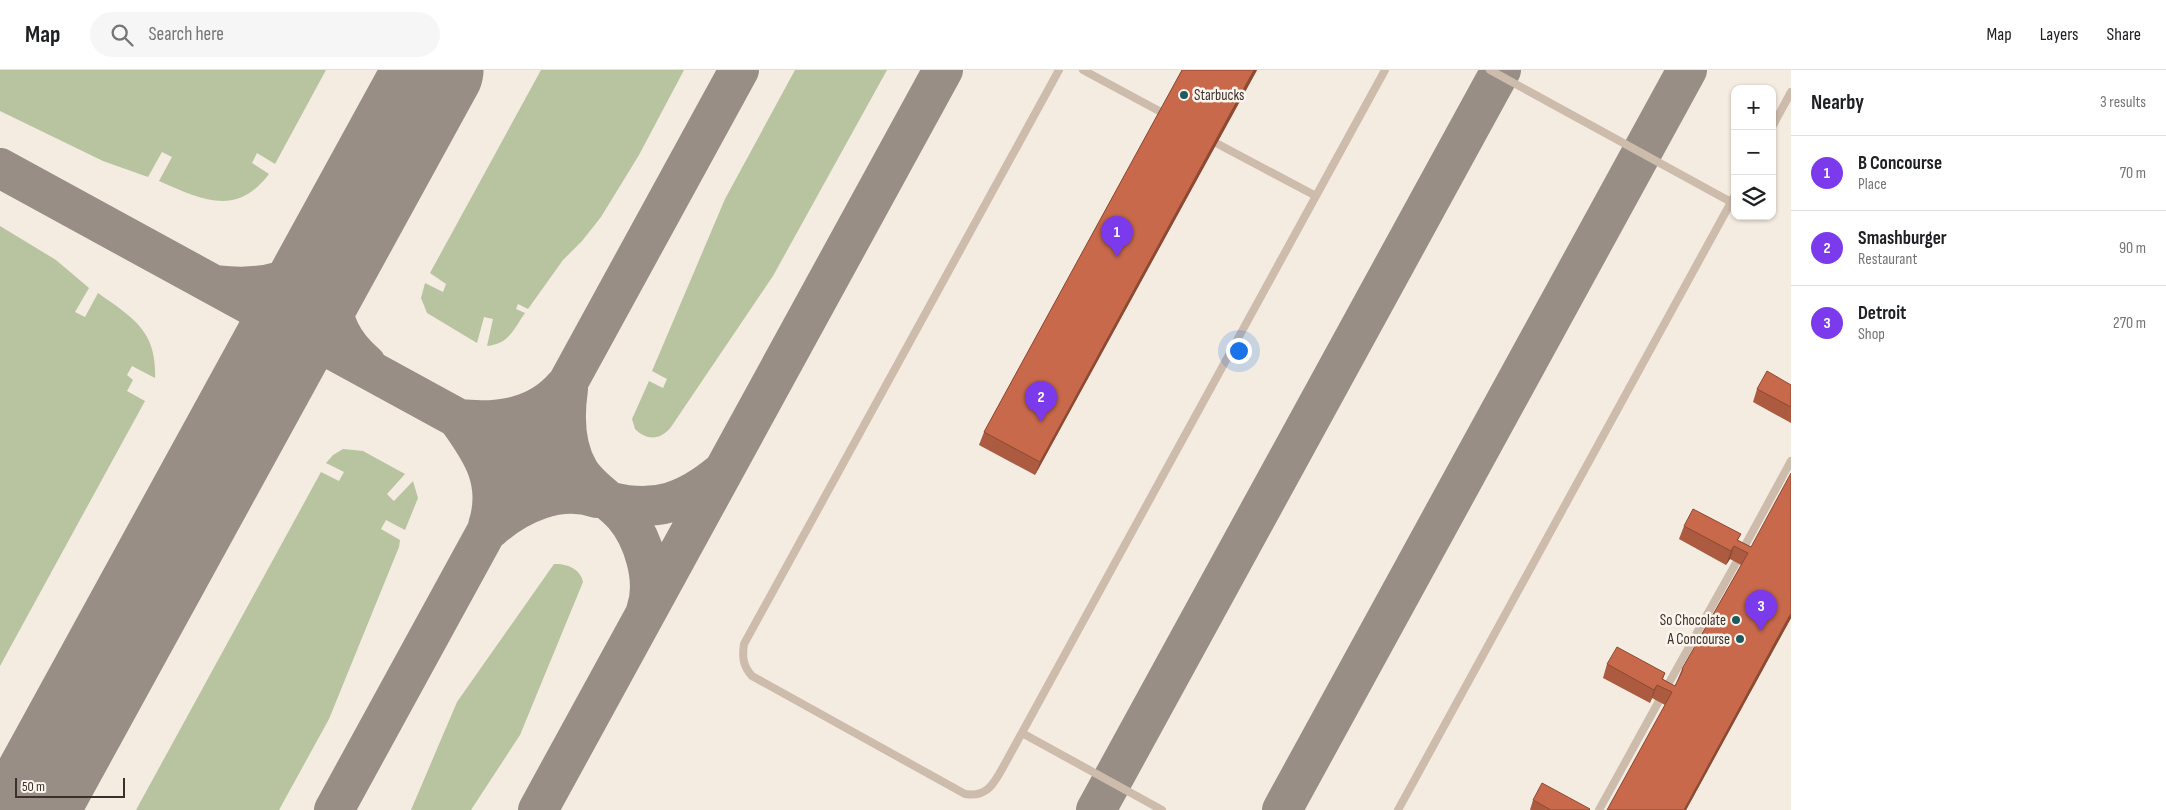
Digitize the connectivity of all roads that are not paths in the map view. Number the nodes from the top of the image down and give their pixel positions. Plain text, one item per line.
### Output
1 (1059, 70) edge
2 (1083, 70) edge
3 (1385, 70) edge
4 (1490, 70) edge
5 (1791, 92) edge
6 (1161, 112) edge
7 (1776, 120) edge
8 (1216, 142) edge
9 (1316, 196) junction
10 (1731, 198) edge
11 (1731, 203) edge
12 (1791, 461) edge
13 (1022, 733) junction
14 (1162, 810) edge
15 (1398, 810) edge
16 (1599, 810) edge

1 - 13 lane
2 - 6 lane
3 - 9 lane
4 - 10 lane
5 - 7 lane
8 - 9 lane
9 - 13 lane
11 - 15 lane
12 - 16 lane
13 - 14 lane

